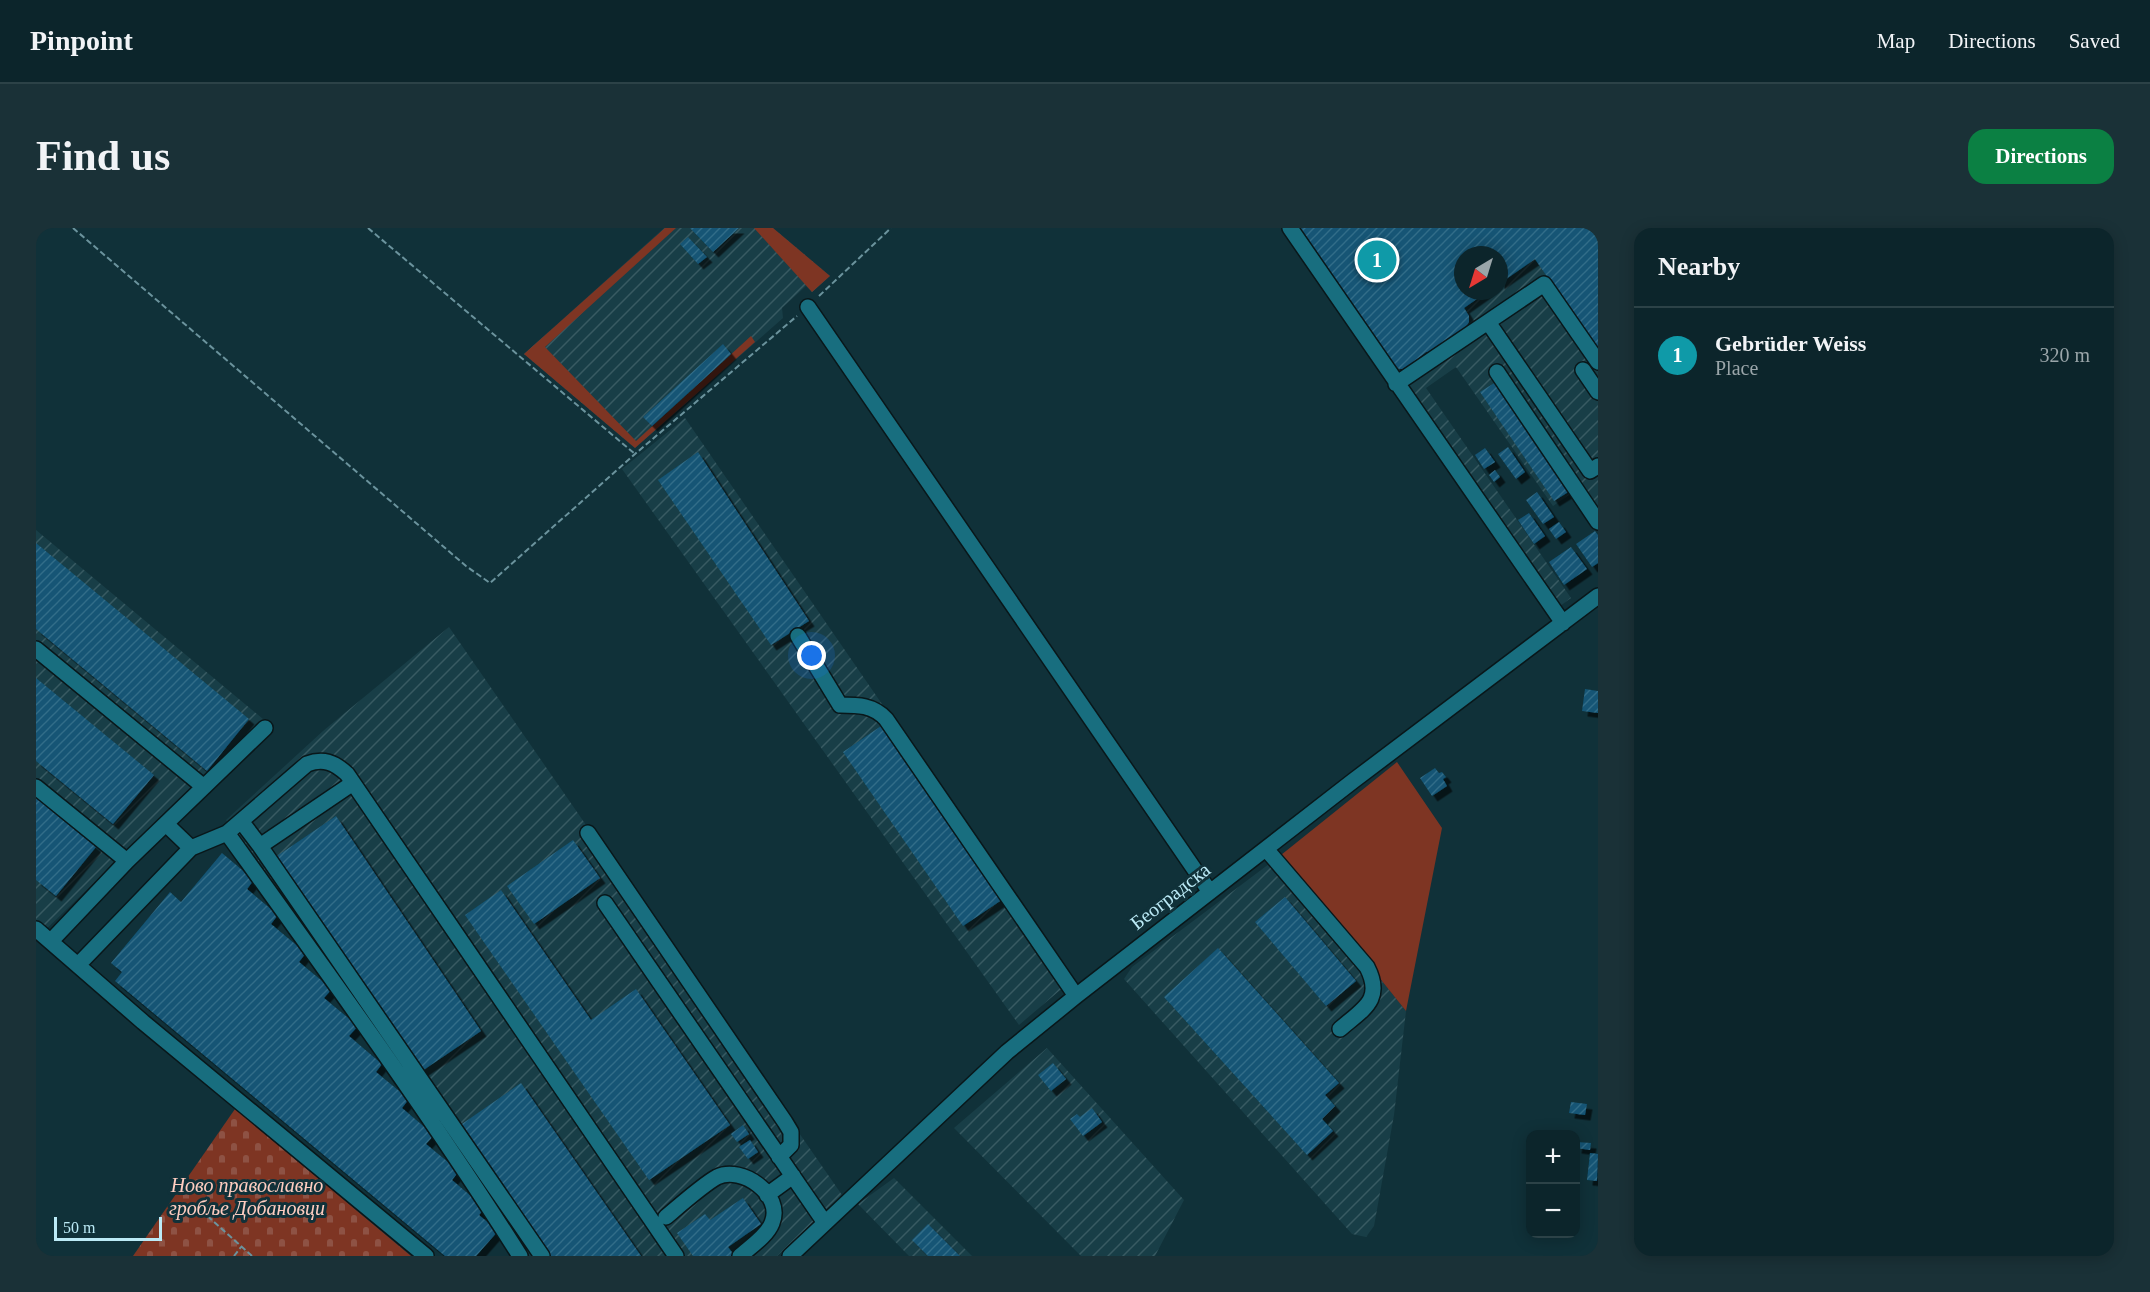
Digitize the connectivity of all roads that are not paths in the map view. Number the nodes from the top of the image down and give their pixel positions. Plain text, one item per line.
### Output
1 (1290, 228) edge
2 (808, 307) road end
3 (1488, 322) junction
4 (1598, 362) edge
5 (1583, 370) dead end
6 (1497, 372) dead end
7 (1396, 384) junction
8 (1598, 392) edge
9 (1598, 466) edge
10 (1598, 522) edge
11 (1598, 596) edge
12 (1563, 623) junction
13 (798, 636) dead end
14 (36, 649) edge
15 (265, 728) dead end
16 (353, 783) junction
17 (204, 787) junction
18 (36, 788) edge
19 (241, 821) junction
20 (166, 824) junction
21 (228, 833) junction
22 (588, 833) dead end
23 (260, 846) junction
24 (191, 848) junction
25 (1266, 849) junction
26 (127, 861) junction
27 (1210, 892) junction
28 (605, 903) dead end
29 (36, 929) edge
30 (51, 941) junction
31 (78, 965) junction
32 (1076, 996) junction
33 (1340, 1029) dead end
34 (779, 1157) junction
35 (793, 1176) junction
36 (767, 1196) junction
37 (666, 1217) dead end
38 (825, 1223) junction
39 (426, 1256) edge
40 (520, 1256) edge
41 (542, 1256) edge
42 (676, 1256) edge
43 (740, 1256) edge
44 (790, 1256) edge

1 - 7 street
2 - 27 street
3 - 4 street
3 - 7 street
3 - 9 street
5 - 8 street
6 - 10 street
7 - 12 street
11 - 12 street, Београдска
12 - 25 street, Београдска
13 - 32 street
14 - 17 street
15 - 17 street
16 - 19 street
16 - 23 street
16 - 42 street
17 - 20 street
18 - 26 street
19 - 21 street
19 - 23 street
20 - 24 street
20 - 26 street
21 - 24 street
21 - 40 street
22 - 34 street
23 - 41 street
24 - 31 street
25 - 27 street, Београдска
25 - 33 street
26 - 30 street
27 - 32 street, Београдска
28 - 34 street
29 - 30 street
30 - 31 street
31 - 39 street
32 - 38 street, Београдска
34 - 35 street
35 - 36 street
35 - 38 street
36 - 37 street
36 - 43 street
38 - 44 street, Београдска

